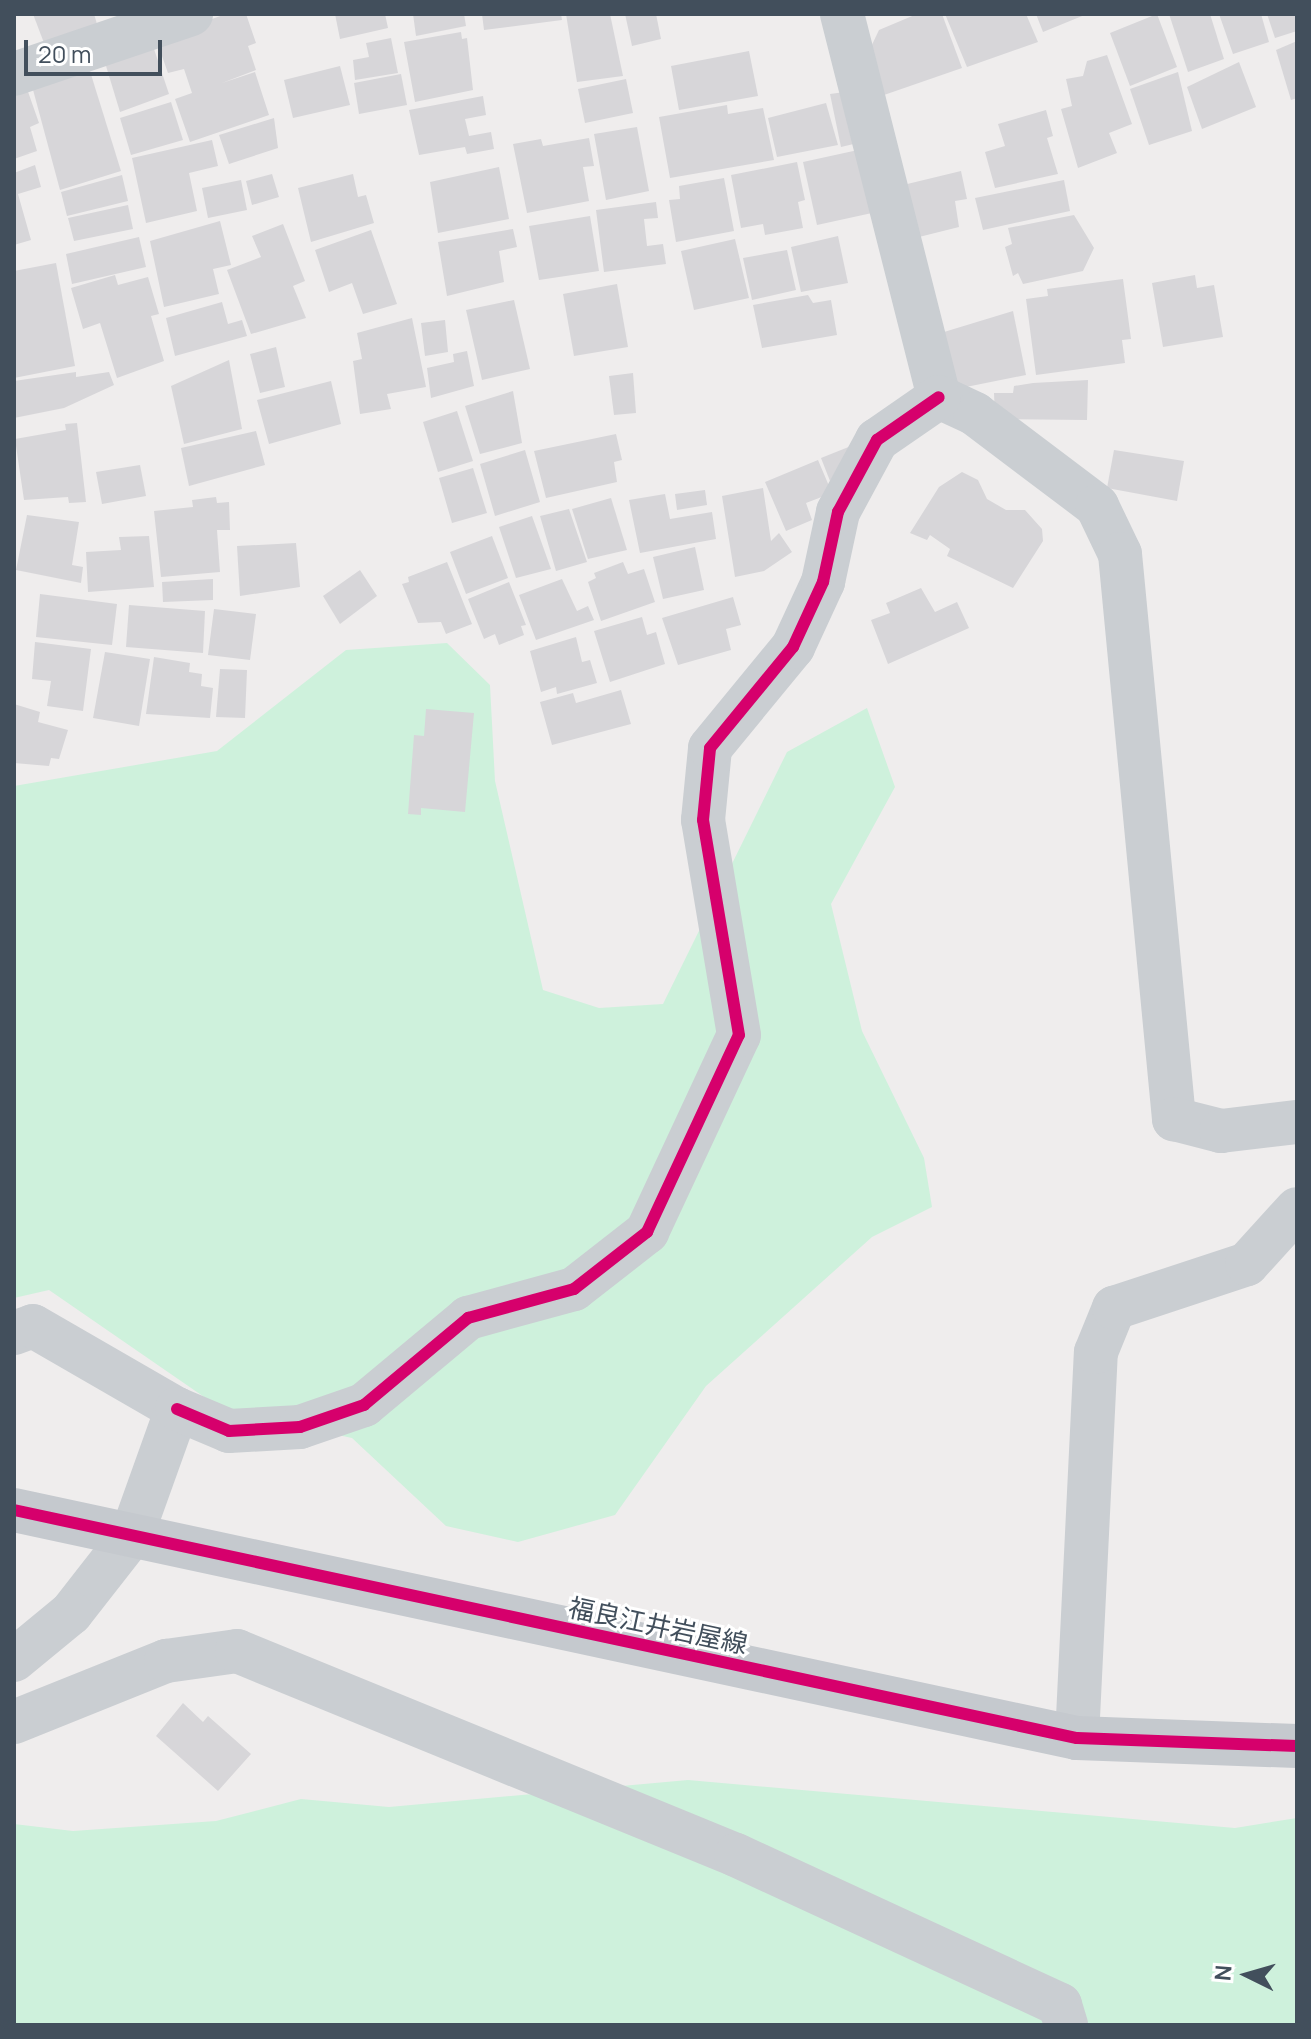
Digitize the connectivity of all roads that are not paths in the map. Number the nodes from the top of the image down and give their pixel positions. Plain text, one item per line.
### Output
1 (191, 14) edge
2 (842, 14) edge
3 (14, 74) edge
4 (939, 397) junction
5 (1297, 1122) edge
6 (1297, 1209) edge
7 (14, 1333) edge
8 (177, 1409) junction
9 (14, 1510) edge
10 (132, 1535) junction
11 (14, 1660) edge
12 (14, 1722) edge
13 (1077, 1738) junction
14 (1297, 1746) edge
15 (1066, 2025) edge

1 - 3 street
2 - 4 street
4 - 5 street
4 - 8 street
6 - 13 street
7 - 8 street
8 - 10 street
9 - 10 main road, 福良江井岩屋線
10 - 11 street
10 - 13 main road, 福良江井岩屋線
12 - 15 street
13 - 14 main road, 福良江井岩屋線

